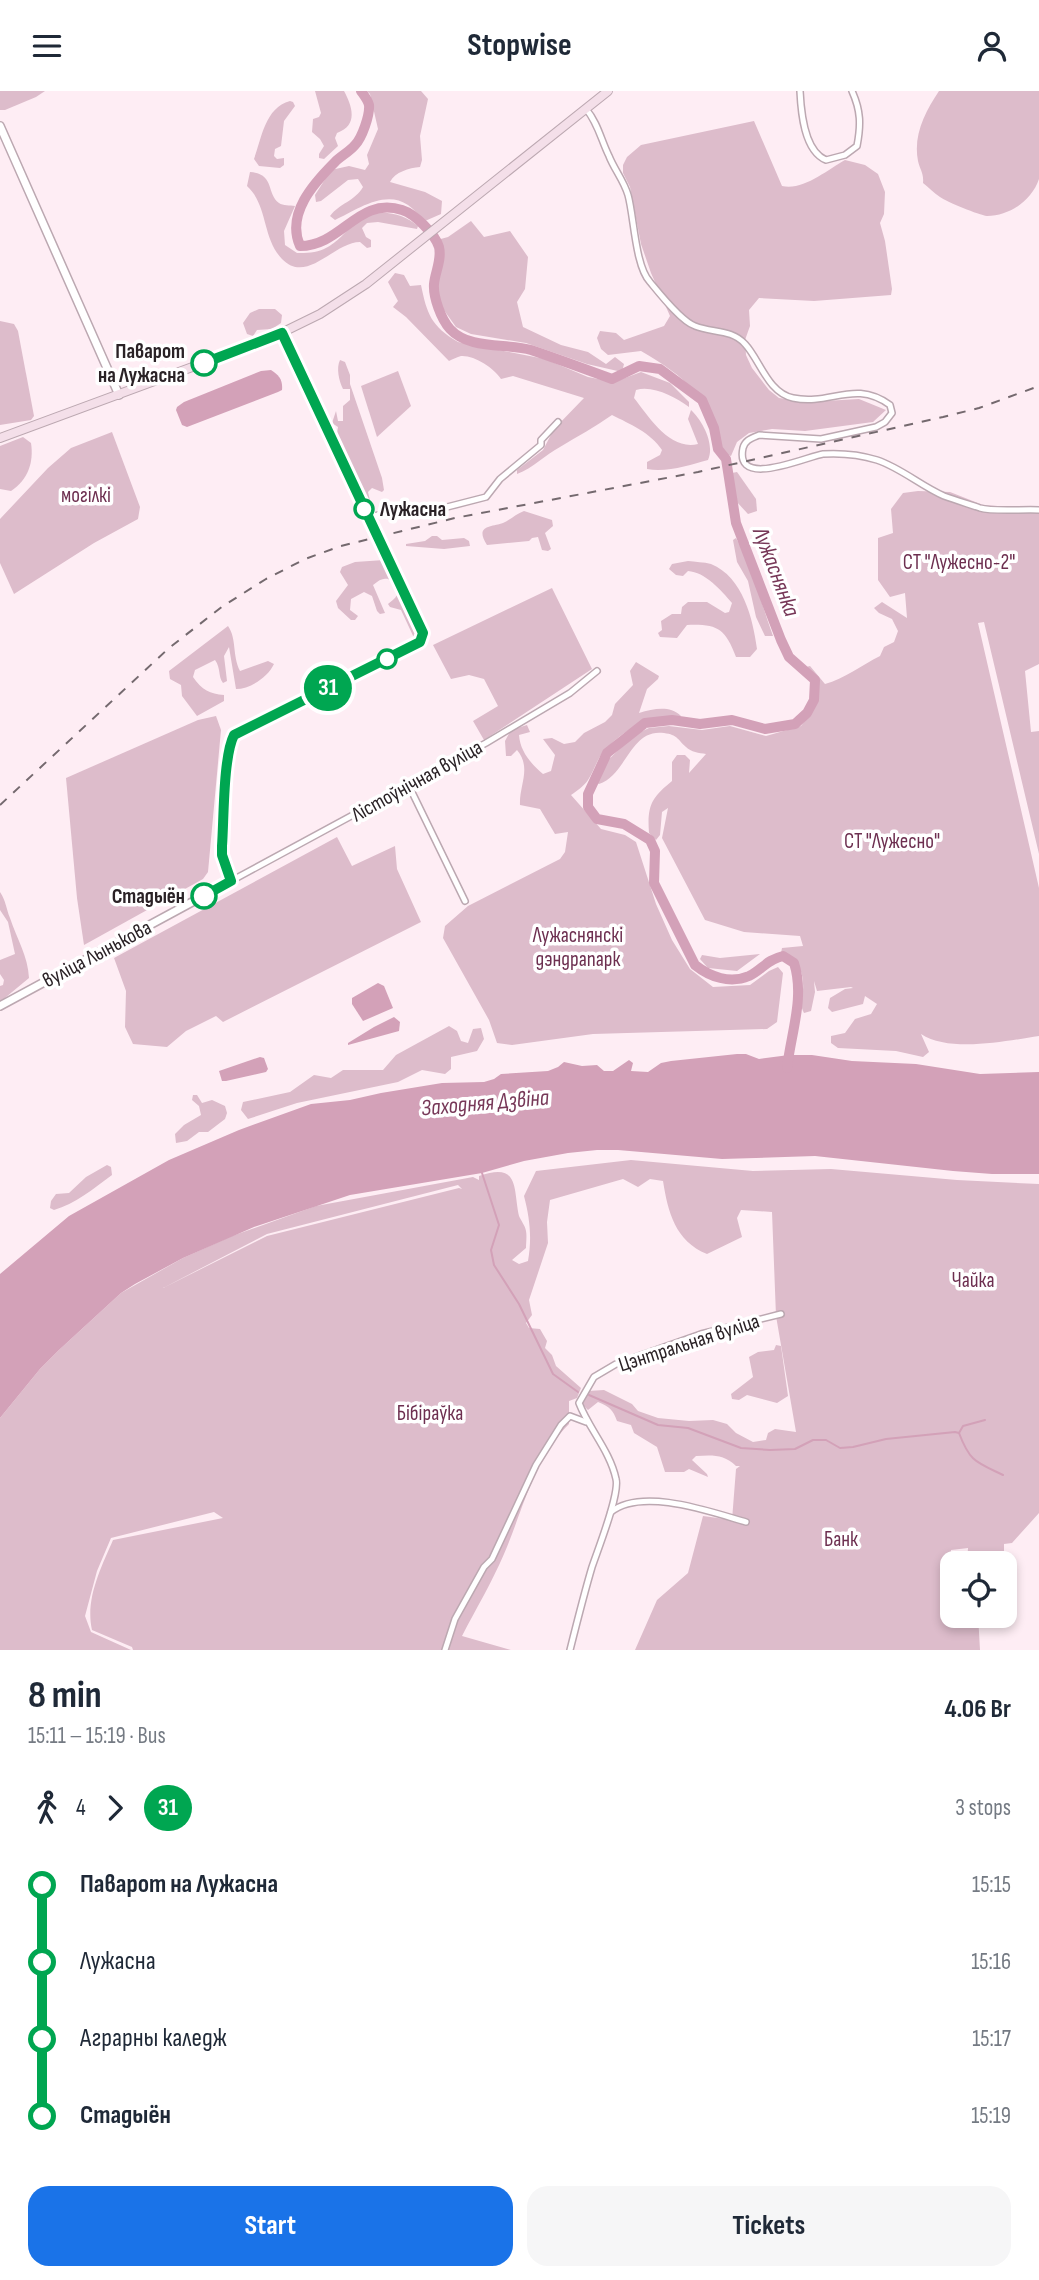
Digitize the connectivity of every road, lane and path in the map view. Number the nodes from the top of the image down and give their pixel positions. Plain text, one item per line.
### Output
1 (608, 91) edge
2 (800, 91) edge
3 (852, 91) edge
4 (586, 109) junction
5 (0, 126) edge
6 (282, 333) junction
7 (119, 395) junction
8 (558, 422) dead end
9 (0, 438) edge
10 (1039, 510) edge
11 (368, 518) junction
12 (597, 671) dead end
13 (409, 786) junction
14 (231, 881) junction
15 (465, 901) dead end
16 (0, 1006) edge
17 (781, 1314) dead end
18 (579, 1402) junction
19 (570, 1416) junction
20 (586, 1422) junction
21 (609, 1514) junction
22 (746, 1522) dead end
23 (445, 1650) edge
24 (570, 1650) edge

1 - 4 main road
2 - 3 street
4 - 6 main road
4 - 10 street
5 - 7 street
6 - 7 main road
6 - 11 street
7 - 9 main road
8 - 11 street
11 - 14 street
12 - 13 street, Лістоўнічная вуліца
13 - 14 street, Лістоўнічная вуліца
13 - 15 street
14 - 16 street, вуліца Лынькова
17 - 18 street, Цэнтральная вуліца
18 - 19 street, Цэнтральная вуліца
18 - 20 street
19 - 20 street
19 - 23 street, Цэнтральная вуліца
20 - 21 street
21 - 22 street
21 - 24 street

